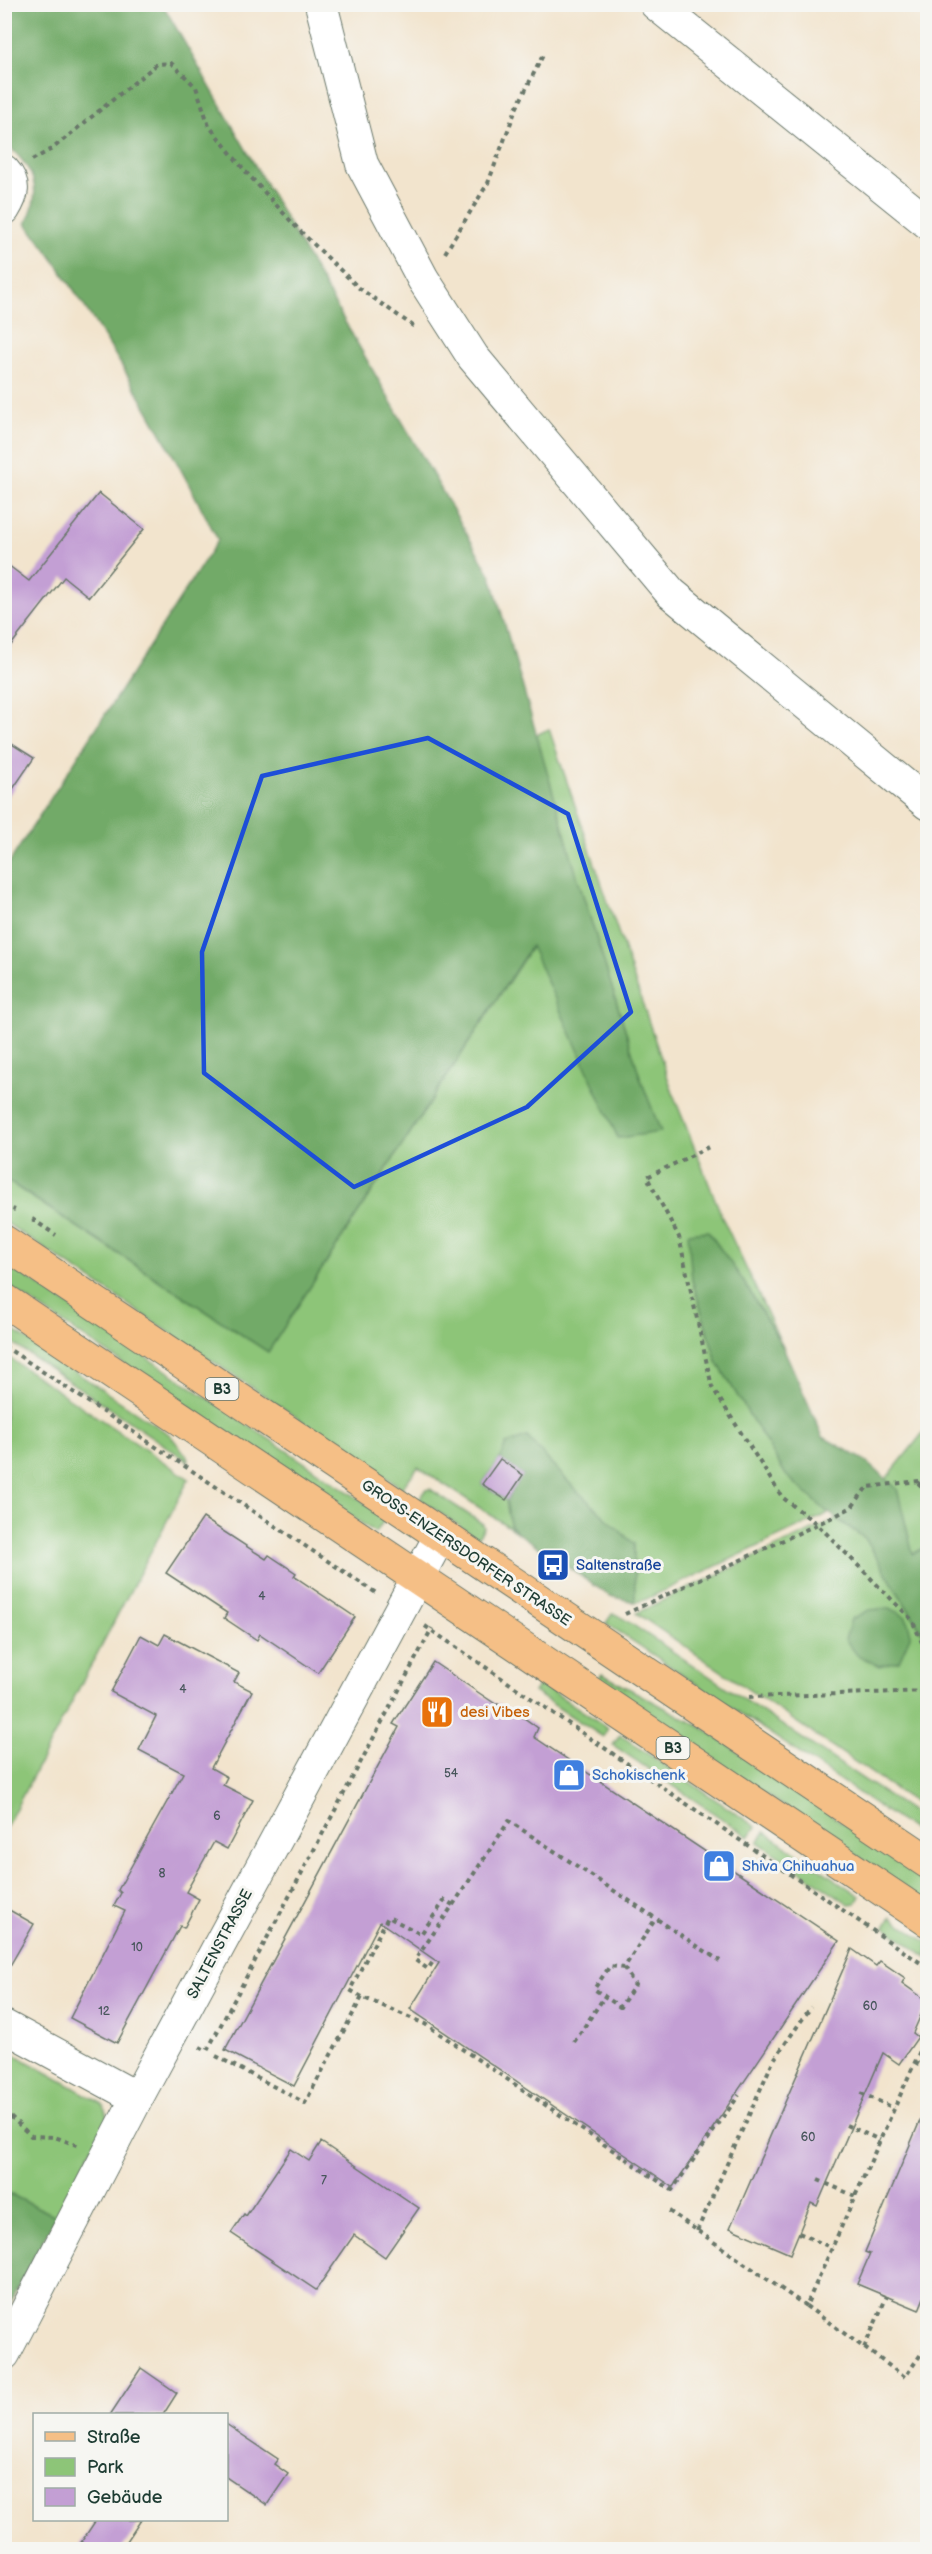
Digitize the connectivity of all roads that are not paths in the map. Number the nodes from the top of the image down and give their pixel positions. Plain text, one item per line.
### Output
1 (321, 4) edge
2 (656, 4) edge
3 (927, 223) edge
4 (927, 804) edge
5 (4, 1242) edge
6 (4, 1300) edge
7 (440, 1536) junction
8 (418, 1576) junction
9 (927, 1862) edge
10 (927, 1920) edge
11 (4, 2026) edge
12 (137, 2098) junction
13 (4, 2354) edge

1 - 4 street
2 - 3 street
5 - 7 main road, GROSS-ENZERSDORFER STRASSE / B3
6 - 8 main road, B3
7 - 8 street, SALTENSTRASSE
7 - 9 main road, GROSS-ENZERSDORFER STRASSE / B3
8 - 10 main road, B3
8 - 12 street, SALTENSTRASSE
11 - 12 street
12 - 13 street, SALTENSTRASSE

